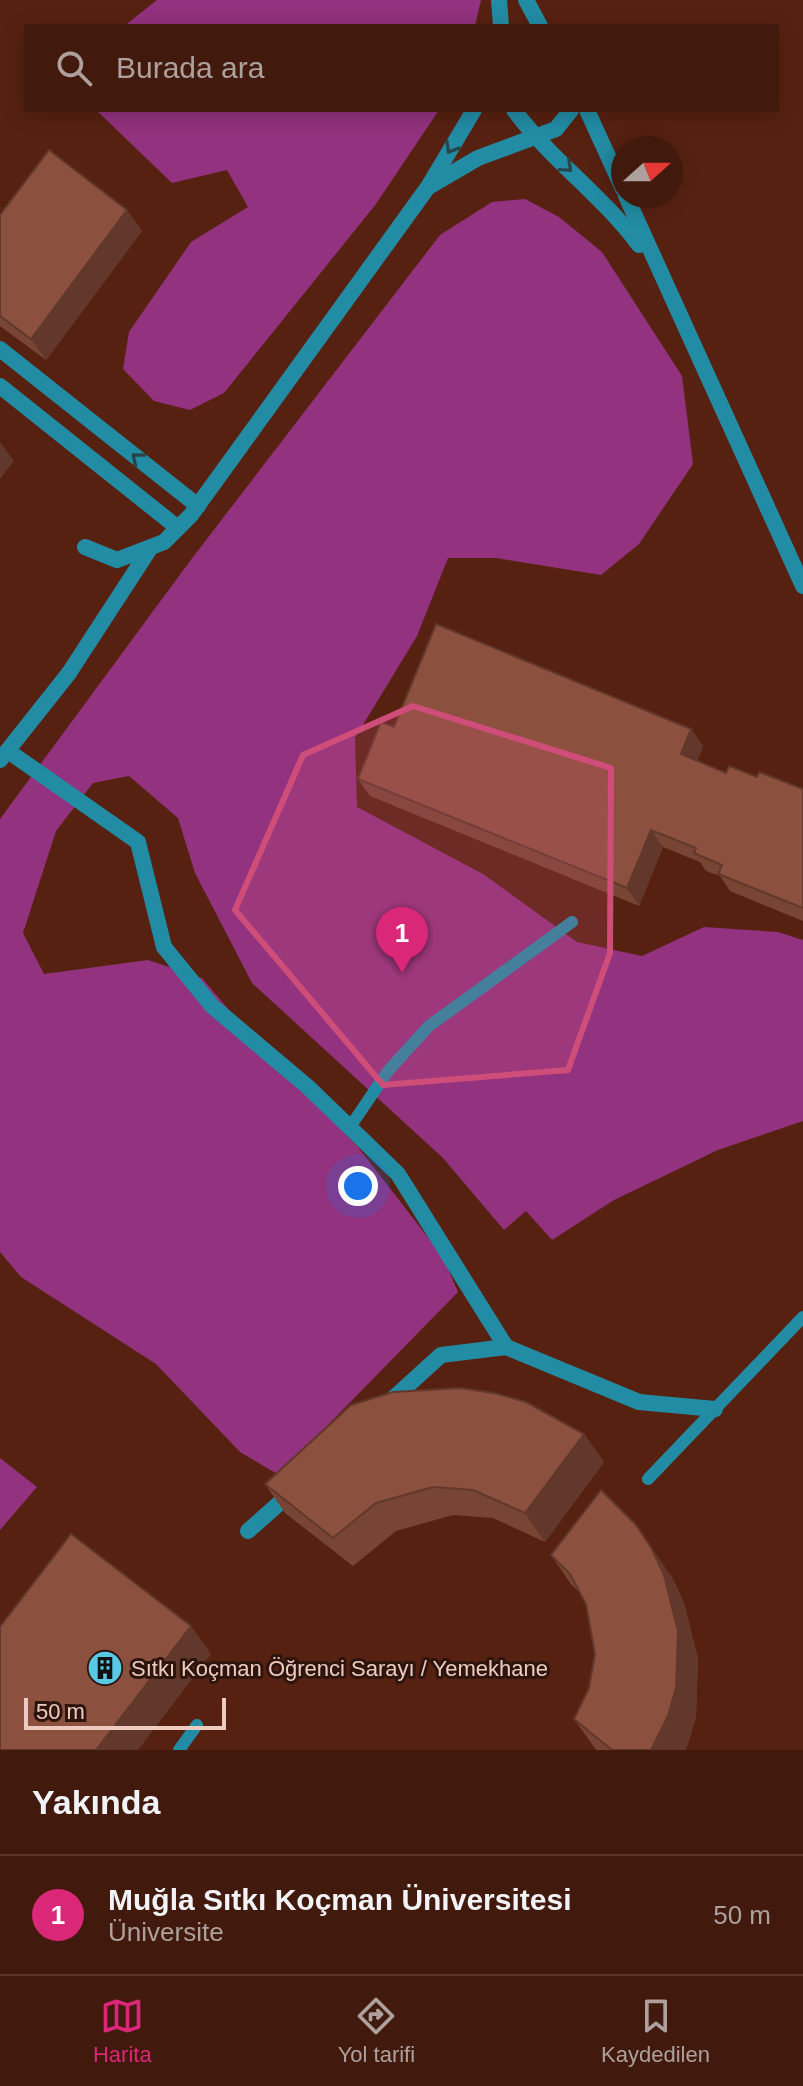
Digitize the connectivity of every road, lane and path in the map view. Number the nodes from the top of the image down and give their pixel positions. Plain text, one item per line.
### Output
1 (499, 0) edge
2 (526, 0) edge
3 (501, 24) edge
4 (539, 24) edge
5 (473, 112) edge
6 (516, 112) edge
7 (569, 112) edge
8 (588, 112) edge
9 (536, 139) junction
10 (611, 163) edge
11 (428, 187) junction
12 (631, 208) edge
13 (654, 266) junction
14 (0, 349) edge
15 (0, 386) edge
16 (198, 506) junction
17 (178, 528) junction
18 (85, 547) dead end
19 (151, 547) junction
20 (803, 586) edge
21 (4, 756) edge
22 (572, 922) dead end
23 (350, 1127) junction
24 (803, 1317) edge
25 (506, 1347) junction
26 (715, 1409) junction
27 (373, 1417) edge
28 (305, 1479) edge
29 (648, 1479) dead end
30 (248, 1531) dead end
31 (197, 1725) dead end
32 (179, 1750) edge

1 - 3 street
2 - 4 street
5 -> 11 street
6 - 9 street
7 - 9 street
8 - 10 street
9 - 11 street
9 -> 13 street
11 - 16 street
12 - 13 street
13 - 20 street
16 -> 14 street
15 - 17 street
16 - 17 street
17 - 19 street
18 - 19 street
19 - 21 street
21 - 23 street
22 - 23 lane
23 - 25 street
24 - 26 lane
25 - 26 street
25 - 27 street
26 - 29 lane
28 - 30 street
31 - 32 lane

